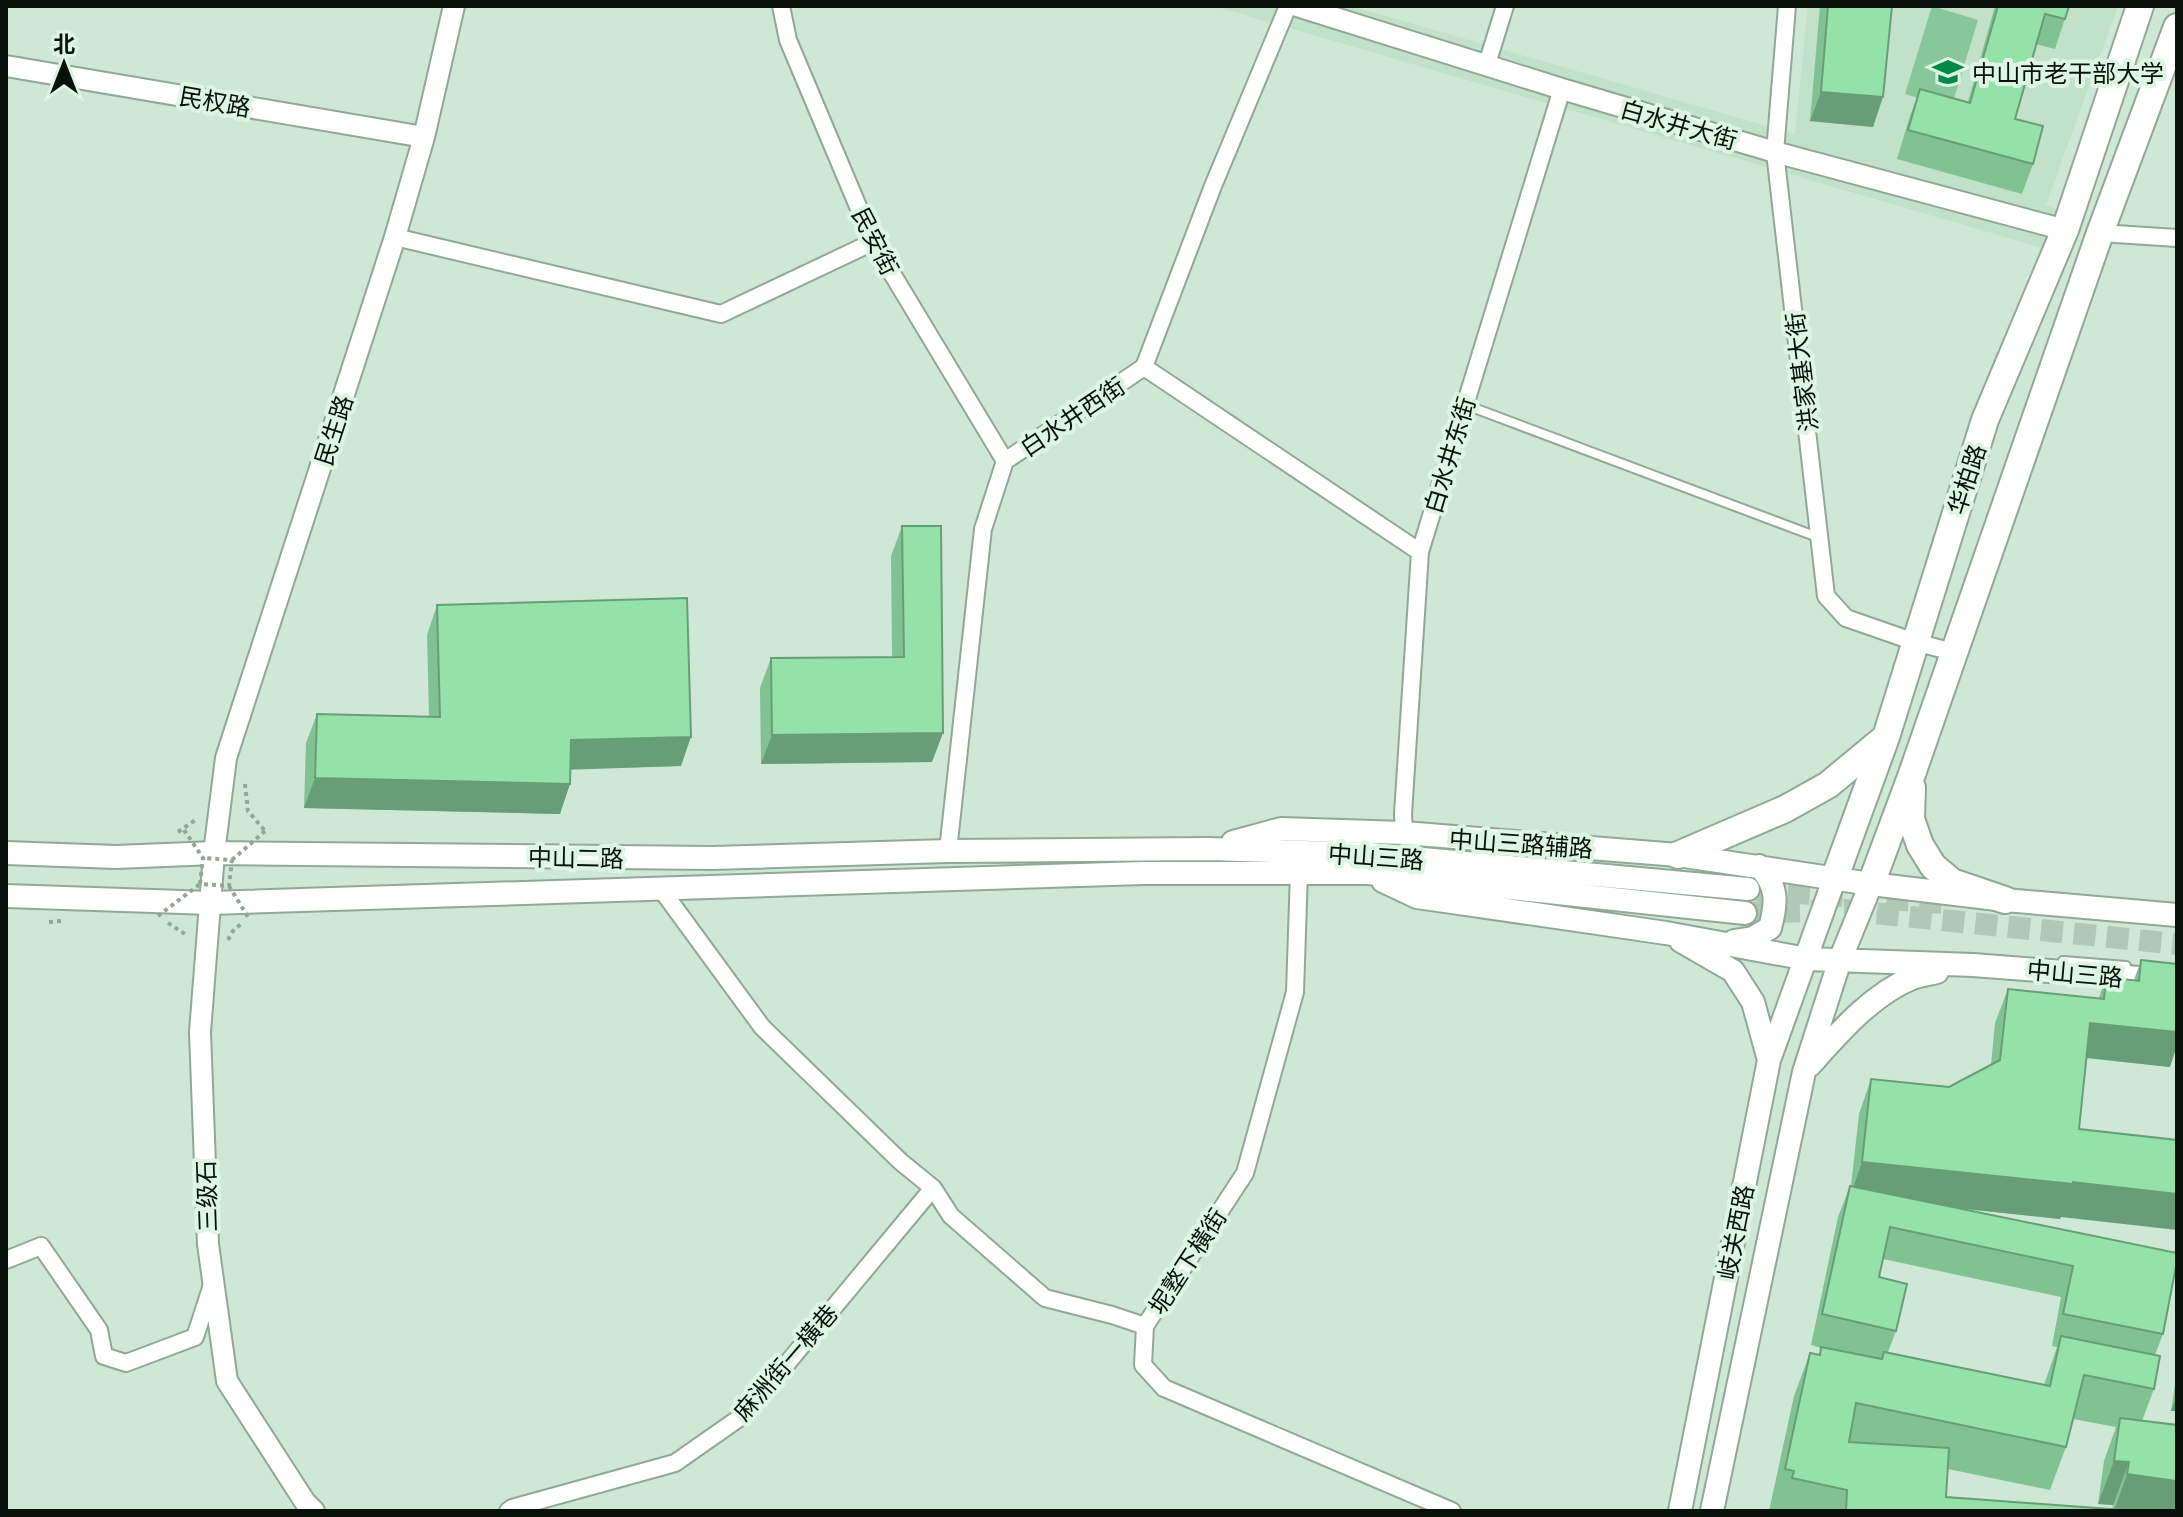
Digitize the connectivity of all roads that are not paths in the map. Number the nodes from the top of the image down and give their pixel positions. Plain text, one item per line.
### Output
1 (454, 6) edge
2 (781, 6) edge
3 (1288, 6) edge
4 (1297, 6) edge
5 (1505, 6) edge
6 (1787, 6) edge
7 (2140, 6) edge
8 (2177, 27) edge
9 (1487, 64) junction
10 (6, 66) edge
11 (1562, 89) junction
12 (424, 137) junction
13 (1775, 152) junction
14 (2065, 230) junction
15 (2100, 233) junction
16 (395, 237) junction
17 (2177, 238) edge
18 (873, 242) junction
19 (1144, 367) junction
20 (1465, 405) junction
21 (1005, 461) junction
22 (1820, 538) junction
23 (1420, 552) junction
24 (1915, 642) junction
25 (1953, 652) junction
26 (1886, 737) junction
27 (1912, 774) junction
28 (1404, 833) junction
29 (1145, 849) joint
30 (1209, 849) junction
31 (948, 851) junction
32 (6, 853) edge
33 (1678, 855) junction
34 (216, 857) junction
35 (1759, 866) junction
36 (1299, 872) junction
37 (1143, 873) joint
38 (1368, 873) junction
39 (1835, 877) junction
40 (1871, 884) junction
41 (661, 889) junction
42 (1748, 889) tunnel mouth
43 (1913, 889) junction
44 (205, 893) junction
45 (6, 896) edge
46 (2005, 900) junction
47 (1745, 913) tunnel mouth
48 (2177, 915) edge
49 (2117, 920) dead end
50 (1666, 933) junction
51 (1725, 943) junction
52 (1807, 959) junction
53 (2027, 959) dead end
54 (1840, 960) junction
55 (2056, 961) dead end
56 (1903, 964) junction
57 (1973, 965) junction
58 (2131, 966) dead end
59 (2177, 981) edge
60 (1769, 1060) junction
61 (1804, 1072) junction
62 (933, 1188) junction
63 (6, 1260) edge
64 (213, 1282) junction
65 (1145, 1326) junction
66 (314, 1511) edge
67 (508, 1511) edge
68 (1452, 1511) edge
69 (1680, 1511) edge
70 (1712, 1511) edge

1 - 12 street, 民生路
2 - 18 street, 民安街
3 - 19 street, 白水井西街
4 - 9 street, 白水井大街
5 - 9 street
6 - 13 street, 洪家基大街
7 - 14 main road, 华柏路
8 - 15 main road, 华柏路
9 - 11 street, 白水井大街
10 - 12 street, 民权路
11 - 13 street, 白水井大街
11 - 20 street, 白水井东街
12 - 16 street, 民生路
13 - 14 street, 白水井大街
13 - 22 street, 洪家基大街
14 - 24 main road, 华柏路
15 - 17 street
15 - 25 main road, 华柏路
16 - 18 street
16 - 34 street, 民生路
18 - 21 street, 民安街
19 - 21 street, 白水井西街
19 - 23 street
20 - 22 lane
20 - 23 street, 白水井东街
21 - 31 street, 白水井西街
22 - 24 street, 洪家基大街
23 - 28 street, 白水井东街
24 - 25 street, 洪家基大街
24 - 26 main road, 华柏路
25 - 27 main road, 华柏路
26 - 33 main road
26 - 39 main road, 华柏路
27 - 40 main road, 华柏路
27 - 46 main road
28 - 30 main road, 中山三路辅路
28 - 33 main road, 中山三路辅路
29 - 30 main road, 中山三路
29 - 31 main road, 中山二路
30 - 42 main road, 中山三路
31 - 34 main road, 中山二路
32 - 34 main road, 中山二路
33 - 35 main road, 中山三路辅路
34 - 44 street, 三级石
35 - 39 main road, 中山三路辅路
35 - 51 main road
36 - 37 main road, 中山三路
36 - 38 main road, 中山三路
36 - 65 street, 坭墪下橫街
37 - 41 main road, 中山二路
38 - 47 main road, 中山三路
38 - 50 main road
39 - 40 main road, 中山三路辅路
39 - 52 main road, 华柏路
40 - 43 main road, 中山三路辅路
40 - 54 main road, 华柏路
41 - 44 main road, 中山二路
41 - 62 street
43 - 46 main road, 中山三路辅路
43 - 49 lane
44 - 45 main road, 中山二路
44 - 64 street, 三级石
46 - 48 main road
50 - 51 main road
50 - 60 main road
51 - 52 main road
52 - 54 main road
52 - 60 main road, 岐关西路
53 - 56 lane
54 - 56 main road
54 - 61 main road, 岐关西路
55 - 58 lane
56 - 57 main road
57 - 59 main road, 中山三路
57 - 61 main road
60 - 69 main road, 岐关西路
61 - 70 main road, 岐关西路
62 - 65 street
62 - 67 street, 麻洲街一橫巷
63 - 64 street
64 - 66 street, 三级石
65 - 68 street, 坭墪下橫街

